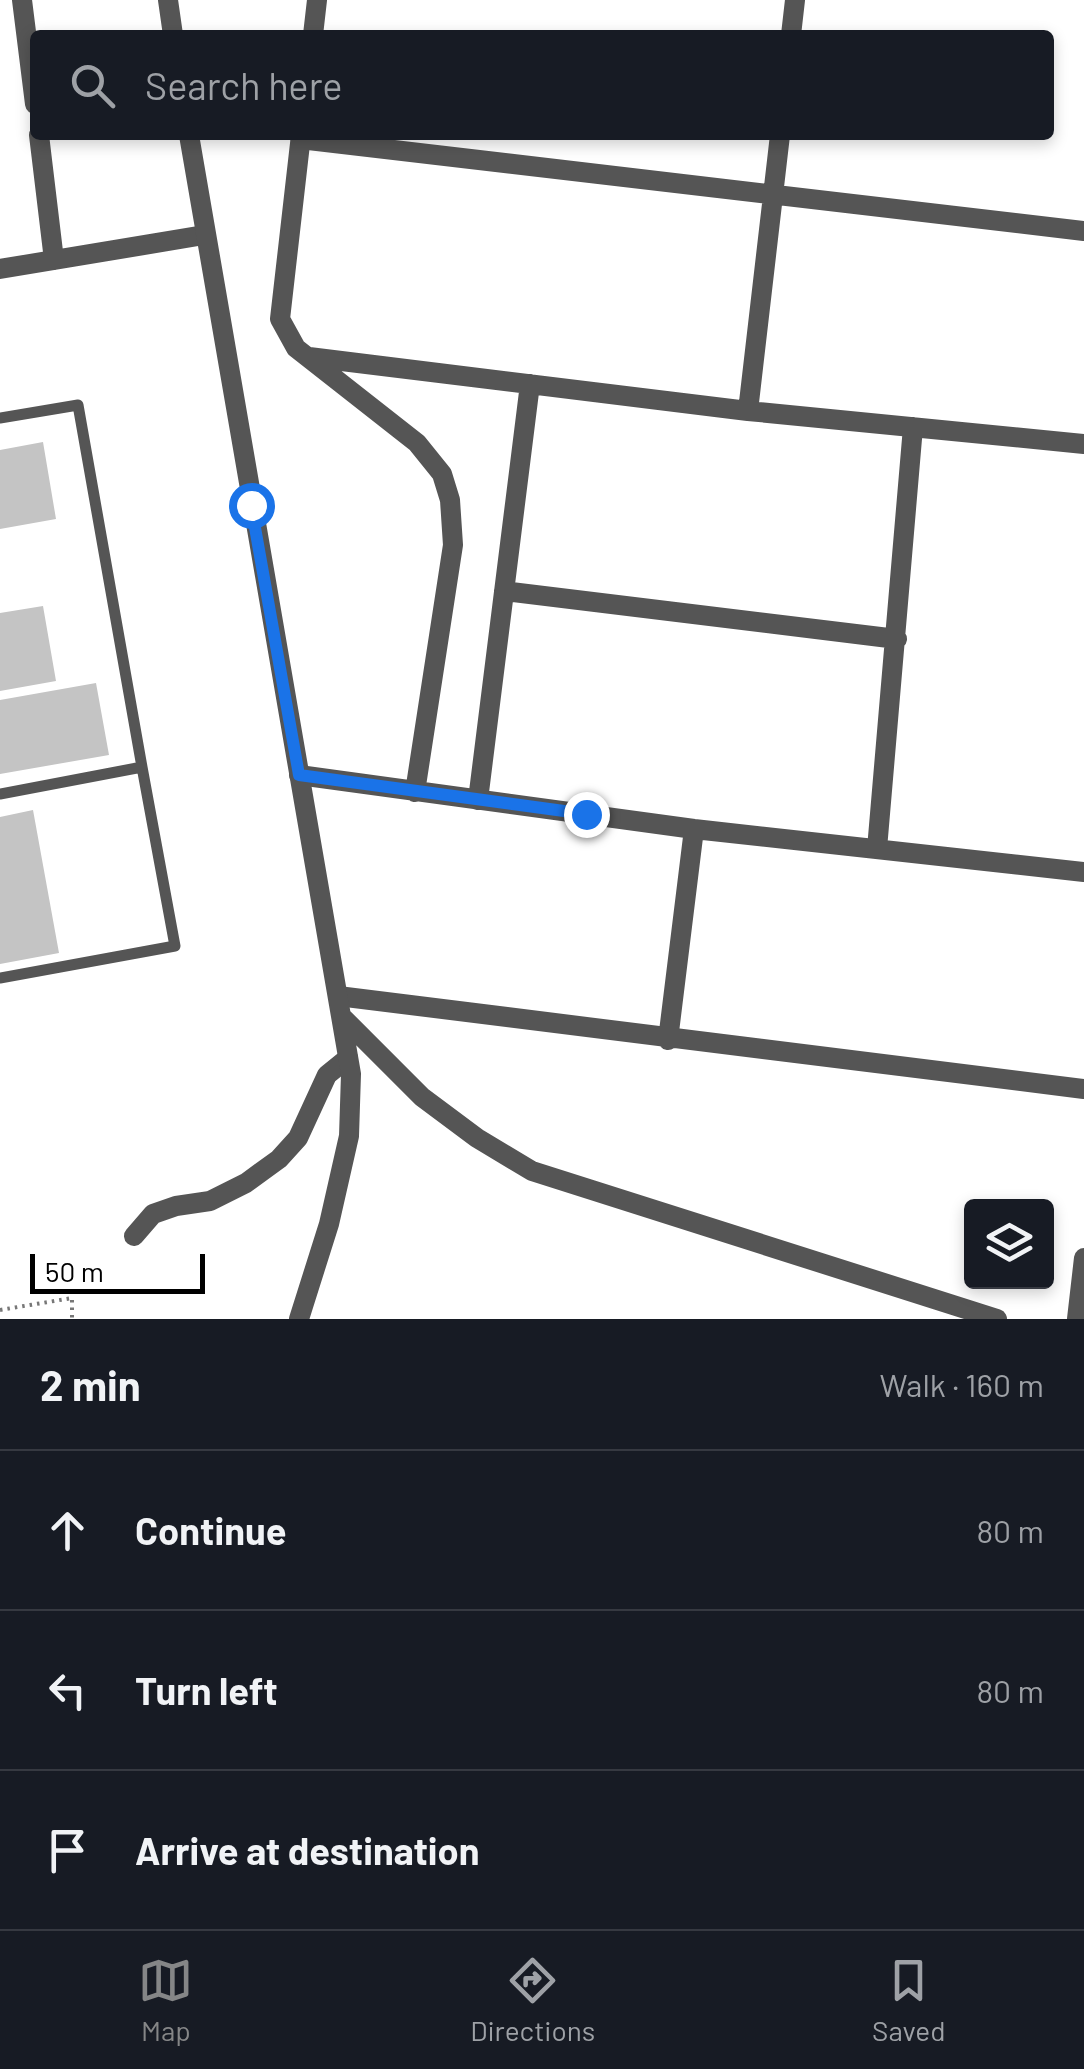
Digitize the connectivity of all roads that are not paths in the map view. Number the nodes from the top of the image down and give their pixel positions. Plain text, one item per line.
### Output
1 (22, 0) edge
2 (168, 0) edge
3 (317, 0) edge
4 (796, 0) edge
5 (173, 30) edge
6 (313, 30) edge
7 (793, 30) edge
8 (30, 64) edge
9 (40, 140) edge
10 (189, 140) edge
11 (300, 140) edge
12 (325, 140) edge
13 (779, 140) edge
14 (773, 194) junction
15 (1084, 230) edge
16 (204, 235) junction
17 (54, 260) junction
18 (0, 269) edge
19 (309, 357) junction
20 (530, 384) junction
21 (748, 410) junction
22 (0, 418) edge
23 (914, 426) junction
24 (1084, 444) edge
25 (504, 591) junction
26 (897, 639) junction
27 (142, 767) junction
28 (299, 775) junction
29 (416, 792) junction
30 (0, 794) edge
31 (478, 800) junction
32 (694, 828) junction
33 (876, 849) junction
34 (1084, 872) edge
35 (0, 978) edge
36 (339, 1006) junction
37 (668, 1038) junction
38 (348, 1058) junction
39 (1084, 1089) edge
40 (134, 1236) dead end
41 (1084, 1258) edge
42 (299, 1319) edge
43 (996, 1319) edge
44 (1077, 1319) edge

1 - 8 street
2 - 5 street
3 - 6 street
4 - 7 street
9 - 17 street
10 - 16 street
11 - 19 street
12 - 14 street
13 - 14 street
14 - 15 street
14 - 21 street
16 - 17 street
16 - 28 street
17 - 18 street
19 - 20 street
19 - 29 street
20 - 21 street
20 - 25 street
21 - 23 street
22 - 27 lane
23 - 24 street
23 - 26 street
25 - 26 street
25 - 31 street
26 - 33 street
27 - 30 lane
27 - 35 lane
28 - 29 street
28 - 36 street
29 - 31 street
31 - 32 street
32 - 33 street
32 - 37 street
33 - 34 street
36 - 37 street
36 - 38 street
36 - 43 street
37 - 39 street
38 - 40 street
38 - 42 street
41 - 44 street

